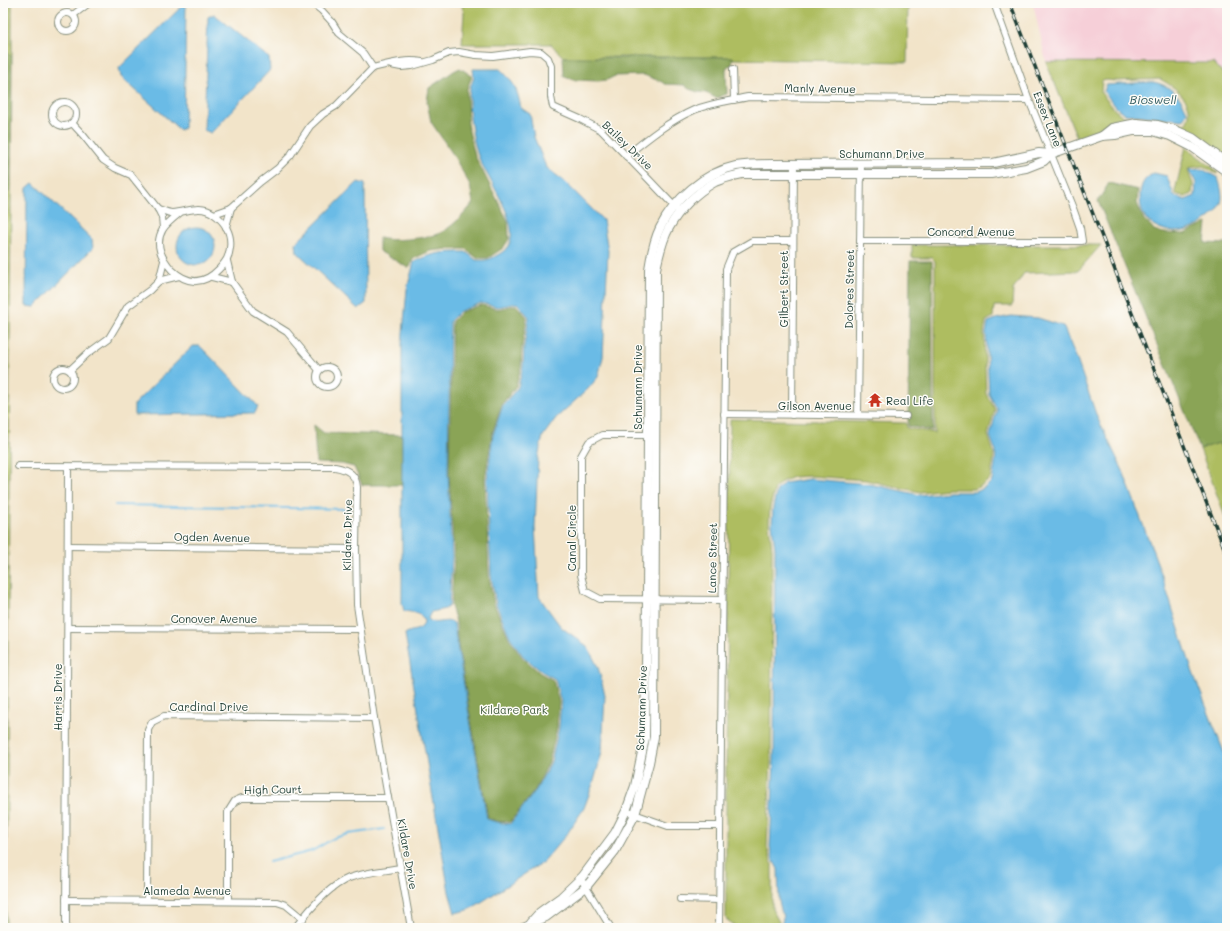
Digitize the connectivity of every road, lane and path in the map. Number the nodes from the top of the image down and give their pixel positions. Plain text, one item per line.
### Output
1 (89, 3) edge
2 (312, 3) edge
3 (994, 3) edge
4 (73, 15) dead end
5 (373, 68) junction
6 (733, 69) dead end
7 (734, 100) junction
8 (1029, 100) junction
9 (72, 123) dead end
10 (1102, 136) junction
11 (1051, 154) junction
12 (626, 156) junction
13 (1227, 163) edge
14 (794, 164) junction
15 (861, 164) junction
16 (926, 164) junction
17 (990, 164) junction
18 (1227, 172) edge
19 (794, 173) junction
20 (861, 174) junction
21 (927, 174) junction
22 (991, 174) junction
23 (673, 206) junction
24 (231, 208) junction
25 (158, 209) junction
26 (181, 212) junction
27 (679, 212) junction
28 (214, 214) junction
29 (226, 227) junction
30 (164, 228) junction
31 (793, 241) junction
32 (860, 241) junction
33 (1082, 241) joint
34 (164, 261) junction
35 (227, 261) junction
36 (179, 276) junction
37 (212, 277) junction
38 (159, 281) junction
39 (232, 282) junction
40 (70, 370) dead end
41 (319, 370) dead end
42 (724, 414) junction
43 (792, 415) junction
44 (858, 415) junction
45 (906, 416) dead end
46 (652, 435) junction
47 (18, 466) dead end
48 (68, 467) junction
49 (68, 546) junction
50 (356, 549) junction
51 (651, 599) junction
52 (722, 600) junction
53 (68, 628) junction
54 (360, 629) junction
55 (374, 718) junction
56 (388, 798) junction
57 (626, 811) junction
58 (635, 815) junction
59 (720, 826) junction
60 (400, 868) junction
61 (581, 879) junction
62 (586, 887) junction
63 (680, 899) dead end
64 (66, 900) junction
65 (147, 900) junction
66 (719, 900) junction
67 (228, 901) junction
68 (302, 919) junction
69 (527, 927) edge
70 (66, 928) edge
71 (295, 928) edge
72 (411, 928) edge
73 (611, 928) edge
74 (719, 928) edge

1 - 4 street
2 - 5 street
3 - 8 street, Essex Lane
5 - 12 street, Bailey Drive
5 - 24 street
6 - 7 street
7 - 8 street, Manly Avenue
7 - 12 street, Manly Avenue
8 - 11 street, Essex Lane
9 - 25 street
10 - 11 street, Schumann Drive
10 - 13 street, Schumann Drive
10 - 18 street, Schumann Drive
11 - 17 street, Schumann Drive
11 - 22 street, Schumann Drive
11 - 33 street, Essex Lane
12 - 23 street, Bailey Drive
14 - 15 street, Schumann Drive
14 - 19 street, Gilbert Street
14 - 23 street, Schumann Drive
15 - 16 street, Schumann Drive
15 - 20 street, Dolores Street
16 - 17 street, Schumann Drive
16 - 21 street
17 - 22 street
19 - 20 street, Schumann Drive
19 - 27 street, Schumann Drive
19 - 31 street, Gilbert Street
20 - 21 street, Schumann Drive
20 - 32 street, Dolores Street
21 - 22 street, Schumann Drive
23 - 27 street, Bailey Drive
23 - 46 street, Schumann Drive
24 - 28 street
24 - 29 street
25 - 26 street
25 - 30 street
26 - 28 street
26 - 30 street
27 - 46 street, Schumann Drive
28 - 29 street
29 - 35 street
30 - 34 street
31 - 42 street, Lance Street
31 - 43 street, Gilbert Street
32 - 33 street, Concord Avenue
32 - 44 street, Dolores Street
34 - 36 street
34 - 38 street
35 - 37 street
35 - 39 street
36 - 37 street
36 - 38 street
37 - 39 street
38 - 40 street
39 - 41 street
42 - 43 street, Gilson Avenue
42 - 52 street, Lance Street
43 - 44 street, Gilson Avenue
44 - 45 street, Gilson Avenue
46 - 51 street, Schumann Drive
46 - 51 street, Canal Circle
47 - 48 street, Kildare Drive
48 - 49 street, Harris Drive
48 - 50 street, Kildare Drive
49 - 50 street, Ogden Avenue
49 - 53 street, Harris Drive
50 - 54 street, Kildare Drive
51 - 52 street, Canal Circle
51 - 57 street, Schumann Drive
51 - 58 street, Schumann Drive
52 - 59 street, Lance Street
53 - 54 street, Conover Avenue
53 - 64 street, Harris Drive
54 - 55 street, Kildare Drive
55 - 56 street, Kildare Drive
55 - 65 street, Cardinal Drive
56 - 60 street, Kildare Drive
56 - 67 street, High Court
57 - 58 street
57 - 61 street, Schumann Drive
58 - 59 street
58 - 62 street, Schumann Drive
59 - 66 street, Lance Street
60 - 68 street
60 - 72 street, Kildare Drive
61 - 62 street
61 - 69 street, Schumann Drive
62 - 69 street, Schumann Drive
62 - 73 street
63 - 66 street
64 - 65 street, Alameda Avenue
64 - 70 street, Harris Drive
65 - 67 street, Alameda Avenue
66 - 74 street, Lance Street
67 - 68 street, Alameda Avenue
68 - 71 street

